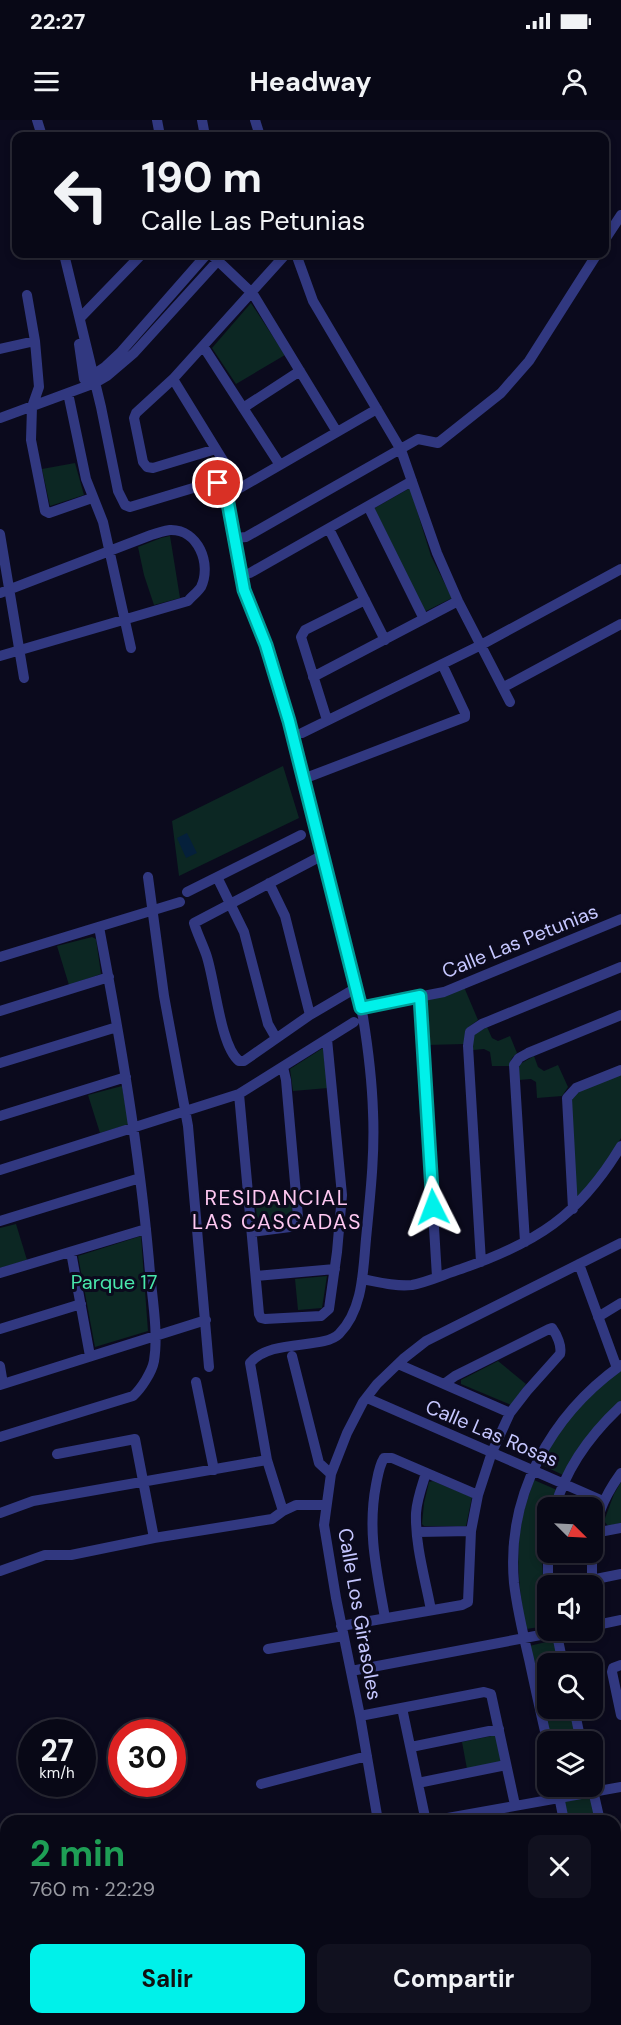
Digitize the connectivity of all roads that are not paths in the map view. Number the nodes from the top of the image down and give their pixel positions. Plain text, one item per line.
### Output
1 (621, 215) edge
2 (609, 233) edge
3 (65, 258) edge
4 (138, 258) edge
5 (213, 258) edge
6 (218, 258) edge
7 (282, 258) edge
8 (297, 258) edge
9 (594, 258) edge
10 (60, 267) dead end
11 (251, 292) junction
12 (27, 295) dead end
13 (80, 318) junction
14 (35, 341) junction
15 (203, 346) junction
16 (0, 350) edge
17 (300, 371) junction
18 (91, 379) junction
19 (173, 379) junction
20 (68, 393) junction
21 (34, 403) junction
22 (243, 408) junction
23 (377, 409) junction
24 (0, 412) edge
25 (0, 418) edge
26 (337, 432) junction
27 (216, 449) junction
28 (401, 450) junction
29 (280, 465) junction
30 (412, 481) junction
31 (92, 498) junction
32 (368, 506) junction
33 (329, 529) junction
34 (0, 536) edge
35 (235, 538) junction
36 (109, 552) junction
37 (621, 569) edge
38 (250, 573) dead end
39 (5, 592) edge
40 (365, 600) junction
41 (458, 601) junction
42 (124, 619) junction
43 (424, 619) junction
44 (621, 624) edge
45 (385, 640) junction
46 (481, 645) junction
47 (131, 648) dead end
48 (20, 650) junction
49 (0, 656) edge
50 (442, 664) junction
51 (313, 677) junction
52 (24, 678) dead end
53 (504, 687) junction
54 (510, 702) dead end
55 (327, 720) junction
56 (302, 733) dead end
57 (310, 776) dead end
58 (301, 835) dead end
59 (323, 855) junction
60 (148, 877) dead end
61 (217, 877) junction
62 (269, 883) junction
63 (187, 892) dead end
64 (180, 902) dead end
65 (231, 903) junction
66 (152, 910) junction
67 (621, 919) edge
68 (99, 927) junction
69 (0, 957) edge
70 (621, 967) edge
71 (109, 977) junction
72 (356, 988) junction
73 (420, 996) junction
74 (361, 1008) junction
75 (0, 1011) edge
76 (310, 1015) junction
77 (621, 1015) edge
78 (354, 1022) dead end
79 (117, 1027) junction
80 (276, 1038) junction
81 (327, 1039) junction
82 (0, 1063) edge
83 (283, 1067) junction
84 (621, 1070) edge
85 (126, 1077) junction
86 (239, 1094) junction
87 (185, 1112) junction
88 (0, 1116) edge
89 (134, 1128) junction
90 (621, 1146) edge
91 (621, 1161) edge
92 (0, 1170) edge
93 (607, 1170) junction
94 (140, 1178) junction
95 (573, 1209) junction
96 (0, 1221) edge
97 (146, 1229) junction
98 (252, 1232) junction
99 (525, 1242) junction
100 (621, 1243) edge
101 (71, 1252) junction
102 (482, 1262) junction
103 (579, 1264) junction
104 (335, 1269) junction
105 (0, 1273) edge
106 (256, 1276) junction
107 (437, 1277) junction
108 (362, 1279) junction
109 (621, 1303) edge
110 (81, 1304) junction
111 (598, 1317) junction
112 (206, 1320) junction
113 (0, 1329) edge
114 (155, 1336) junction
115 (90, 1356) junction
116 (292, 1356) dead end
117 (398, 1364) junction
118 (0, 1366) edge
119 (619, 1366) edge
120 (209, 1367) dead end
121 (196, 1382) dead end
122 (2, 1384) edge
123 (444, 1384) junction
124 (366, 1398) junction
125 (621, 1406) edge
126 (510, 1413) junction
127 (0, 1437) edge
128 (492, 1452) junction
129 (57, 1455) dead end
130 (267, 1460) junction
131 (214, 1470) junction
132 (534, 1470) junction
133 (426, 1473) junction
134 (621, 1473) edge
135 (331, 1474) junction
136 (143, 1483) junction
137 (564, 1484) junction
138 (478, 1495) junction
139 (559, 1497) edge
140 (594, 1497) edge
141 (603, 1501) edge
142 (326, 1505) junction
143 (283, 1510) junction
144 (0, 1514) edge
145 (621, 1528) edge
146 (471, 1531) junction
147 (603, 1531) edge
148 (418, 1532) junction
149 (154, 1538) junction
150 (592, 1563) edge
151 (0, 1571) edge
152 (621, 1574) edge
153 (431, 1610) junction
154 (386, 1618) junction
155 (621, 1620) edge
156 (603, 1624) edge
157 (342, 1631) junction
158 (537, 1635) edge
159 (524, 1638) junction
160 (268, 1649) dead end
161 (621, 1665) edge
162 (351, 1671) junction
163 (402, 1708) junction
164 (621, 1714) edge
165 (360, 1716) junction
166 (499, 1729) junction
167 (545, 1731) edge
168 (411, 1747) junction
169 (367, 1756) junction
170 (506, 1765) junction
171 (418, 1783) junction
172 (261, 1784) dead end
173 (621, 1787) edge
174 (603, 1788) edge
175 (541, 1797) edge
176 (559, 1797) edge
177 (594, 1797) edge
178 (515, 1805) junction
179 (377, 1815) edge
180 (425, 1815) edge
181 (462, 1815) edge
182 (563, 1815) edge
183 (598, 1815) edge

1 - 2 street
3 - 13 street
4 - 13 street
5 - 18 street
6 - 11 street
7 - 11 street
8 - 23 street
9 - 28 street
10 - 18 street
11 - 15 street
11 - 17 street
12 - 14 street
13 - 18 street
14 - 16 street
14 - 21 street
15 - 19 street
15 - 22 street
17 - 22 street
17 - 26 street
18 - 20 street
18 - 21 street
18 - 35 street
19 - 27 street
19 - 27 street
20 - 21 street
20 - 31 street
21 - 24 street
21 - 25 street
21 - 31 street
22 - 29 street
23 - 26 street
23 - 28 street
26 - 29 street
27 - 29 street
28 - 30 street
28 - 35 street
30 - 32 street
30 - 41 street
31 - 36 street
32 - 33 street
32 - 43 street
33 - 38 street
33 - 40 street
34 - 39 street
35 - 59 street
36 - 39 street
36 - 42 street
36 - 42 street
37 - 46 street
39 - 48 street
40 - 45 street
40 - 51 street
41 - 43 street
41 - 46 street
42 - 47 street
42 - 48 street
43 - 45 street
44 - 53 street
45 - 51 street
46 - 50 street
46 - 53 street
48 - 49 street
48 - 52 street
50 - 55 street
50 - 57 street
51 - 55 street
53 - 54 street
55 - 56 street
58 - 61 street
59 - 62 street
59 - 72 street
60 - 66 street
61 - 63 street
61 - 65 street
62 - 65 street
62 - 76 street
64 - 66 street
65 - 80 street
65 - 80 street
66 - 68 street
66 - 87 street
67 - 73 street, Calle Las Petunias
68 - 69 street
68 - 71 street
70 - 102 street
71 - 75 street
71 - 79 street
72 - 74 street
72 - 76 street
73 - 74 street, Calle Las Petunias
73 - 107 street
74 - 108 street
76 - 80 street
77 - 99 street
78 - 81 street
79 - 82 street
79 - 85 street
81 - 83 street
81 - 104 street
83 - 86 street
83 - 98 street
84 - 95 street
85 - 88 street
85 - 89 street
86 - 87 street
86 - 98 street
87 - 89 street
87 - 112 street
89 - 92 street
89 - 94 street
90 - 93 street
91 - 93 street
93 - 95 street
94 - 96 street
94 - 97 street
95 - 99 street
97 - 101 street
97 - 114 street
98 - 106 street
99 - 102 street
100 - 103 street, Calle Los Girasoles
101 - 105 street
101 - 110 street
102 - 107 street
103 - 111 street
103 - 117 street, Calle Los Girasoles
104 - 106 street
104 - 106 street
107 - 108 street
108 - 130 street
109 - 111 street
110 - 113 street
110 - 115 street
111 - 119 street
112 - 114 street
112 - 120 street
114 - 115 street
114 - 127 street
115 - 122 street
116 - 135 street
117 - 123 street
117 - 124 street, Calle Los Girasoles
118 - 122 street
119 - 132 street
121 - 131 street
123 - 126 street
123 - 126 street
124 - 128 street, Calle Las Rosas
124 - 135 street, Calle Los Girasoles
125 - 137 street
126 - 128 street
128 - 132 street, Calle Las Rosas
128 - 138 street
129 - 136 street
130 - 131 street
130 - 143 street
131 - 136 street
132 - 137 street, Calle Las Rosas
132 - 159 street
133 - 138 street
133 - 148 street
133 - 154 street
134 - 141 street
135 - 142 street, Calle Los Girasoles
136 - 144 street
136 - 149 street
137 - 139 street
137 - 140 street, Calle Las Rosas
138 - 146 street
142 - 143 street
142 - 157 street, Calle Los Girasoles
143 - 149 street
145 - 147 street
146 - 148 street
146 - 153 street
148 - 153 street
149 - 151 street
150 - 152 street
153 - 154 street
154 - 157 street
155 - 156 street
157 - 160 street
157 - 162 street, Calle Los Girasoles
158 - 159 street
159 - 162 street
159 - 167 street
161 - 164 street
162 - 165 street, Calle Los Girasoles
163 - 165 street
163 - 166 street
163 - 168 street
165 - 169 street, Calle Los Girasoles
166 - 168 street
166 - 170 street
168 - 171 street
169 - 172 street
169 - 179 street, Calle Los Girasoles
170 - 171 street
170 - 178 street
171 - 180 street
173 - 174 street
175 - 178 street
176 - 182 street
177 - 183 street
178 - 181 street

